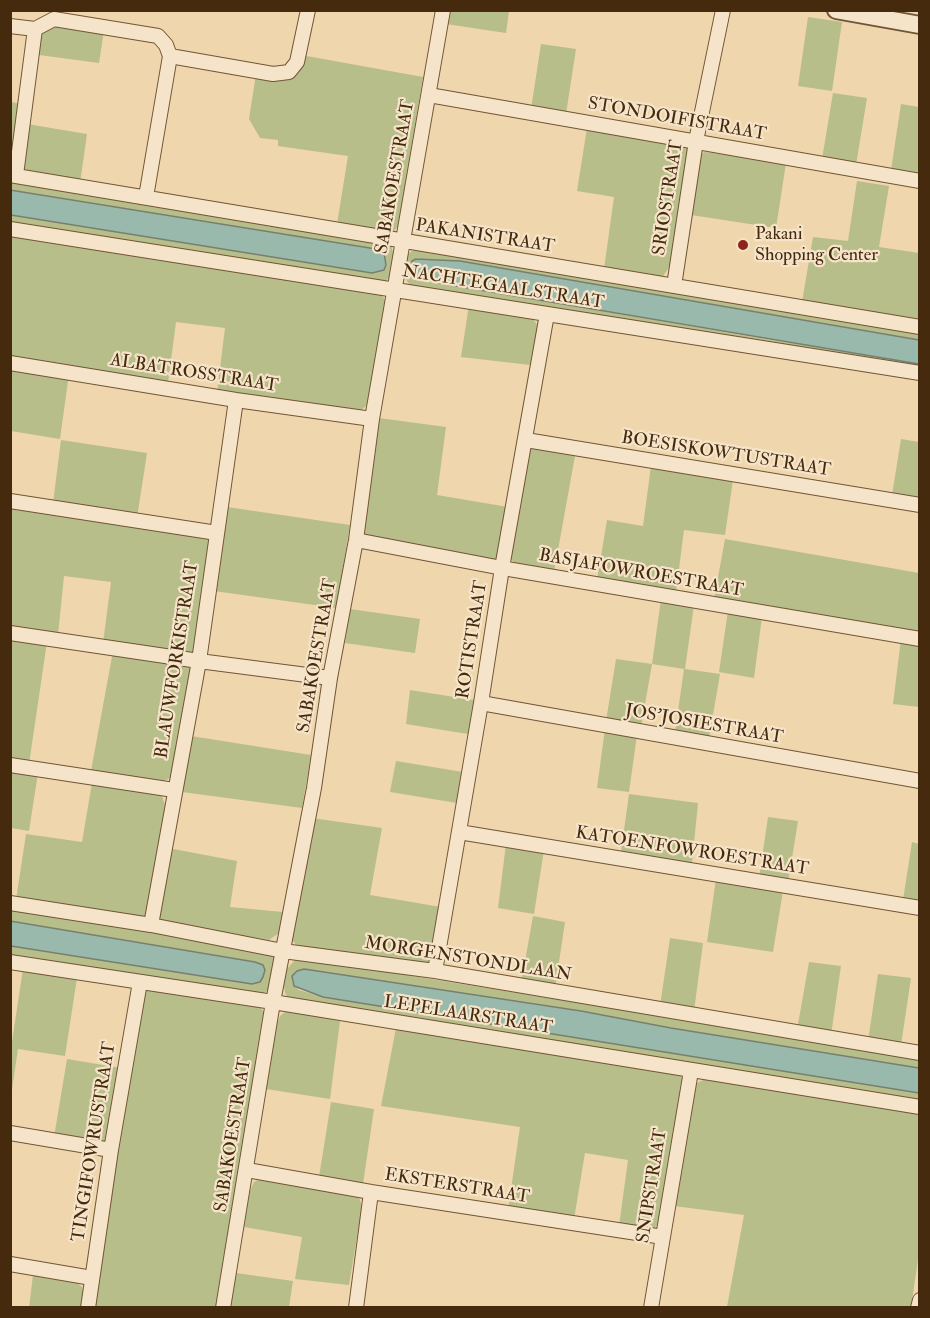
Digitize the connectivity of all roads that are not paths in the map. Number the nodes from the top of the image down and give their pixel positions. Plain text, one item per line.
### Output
1 (308, 10) edge
2 (443, 10) edge
3 (723, 10) edge
4 (836, 10) edge
5 (920, 25) edge
6 (10, 26) edge
7 (34, 29) junction
8 (170, 56) junction
9 (429, 94) junction
10 (696, 141) junction
11 (13, 175) edge
12 (920, 181) edge
13 (146, 197) junction
14 (10, 229) edge
15 (403, 242) junction
16 (674, 286) junction
17 (395, 289) junction
18 (547, 314) junction
19 (920, 327) edge
20 (10, 363) edge
21 (920, 373) edge
22 (236, 400) junction
23 (372, 419) junction
24 (526, 440) junction
25 (10, 501) edge
26 (920, 505) edge
27 (217, 533) junction
28 (356, 540) junction
29 (502, 568) junction
30 (10, 633) edge
31 (920, 639) edge
32 (199, 661) junction
33 (330, 678) junction
34 (481, 703) junction
35 (10, 765) edge
36 (920, 781) edge
37 (174, 790) junction
38 (459, 832) junction
39 (10, 903) edge
40 (920, 908) edge
41 (151, 925) junction
42 (283, 951) junction
43 (10, 962) edge
44 (435, 971) junction
45 (140, 982) junction
46 (273, 1002) junction
47 (920, 1053) edge
48 (691, 1071) junction
49 (920, 1107) edge
50 (10, 1133) edge
51 (111, 1150) junction
52 (247, 1170) junction
53 (371, 1192) junction
54 (663, 1237) junction
55 (10, 1264) edge
56 (92, 1278) junction
57 (920, 1300) edge
58 (88, 1308) edge
59 (223, 1308) edge
60 (356, 1308) edge
61 (651, 1308) edge
62 (918, 1308) edge

1 - 8 street
2 - 9 street, SABAKOESTRAAT
3 - 10 street, SRIOSTRAAT
4 - 5 street
6 - 7 street
7 - 8 street
7 - 11 street
8 - 13 street
9 - 10 street, STONDOIFISTRAAT
9 - 15 street, SABAKOESTRAAT
10 - 12 street, STONDOIFISTRAAT
10 - 16 street, SRIOSTRAAT
11 - 13 street, PAKANISTRAAT
13 - 15 street, PAKANISTRAAT
14 - 17 street, NACHTEGAALSTRAAT
15 - 16 street, PAKANISTRAAT
15 - 17 street, SABAKOESTRAAT
16 - 19 street, PAKANISTRAAT
17 - 18 street, NACHTEGAALSTRAAT
17 - 23 street, SABAKOESTRAAT
18 - 21 street, NACHTEGAALSTRAAT
18 - 24 street, ROTISTRAAT
20 - 22 street, ALBATROSSTRAAT
22 - 23 street, ALBATROSSTRAAT
22 - 27 street, BLAUWFORKISTRAAT
23 - 28 street, SABAKOESTRAAT
24 - 26 street, BOESISKOWTUSTRAAT
24 - 29 street, ROTISTRAAT
25 - 27 street
27 - 32 street, BLAUWFORKISTRAAT
28 - 29 street, BASJAFOWROESTRAAT
28 - 33 street, SABAKOESTRAAT
29 - 31 street, BASJAFOWROESTRAAT
29 - 34 street, ROTISTRAAT
30 - 32 street
32 - 33 street
32 - 37 street, BLAUWFORKISTRAAT
33 - 42 street, SABAKOESTRAAT
34 - 36 street, JOS'JOSIESTRAAT
34 - 38 street, ROTISTRAAT
35 - 37 street
37 - 41 street, BLAUWFORKISTRAAT
38 - 40 street, KATOENFOWROESTRAAT
38 - 44 street, ROTISTRAAT
39 - 41 street, MORGENSTONDLAAN
41 - 42 street, MORGENSTONDLAAN
42 - 44 street, MORGENSTONDLAAN
42 - 46 street, SABAKOESTRAAT
43 - 45 street, LEPELAARSTRAAT
44 - 47 street, MORGENSTONDLAAN
45 - 46 street, LEPELAARSTRAAT
45 - 51 street, TINGIFOWRUSTRAAT
46 - 48 street, LEPELAARSTRAAT
46 - 52 street, SABAKOESTRAAT
48 - 49 street, LEPELAARSTRAAT
48 - 54 street, SNIPSTRAAT
50 - 51 street
51 - 56 street, TINGIFOWRUSTRAAT
52 - 53 street, EKSTERSTRAAT
52 - 59 street, SABAKOESTRAAT
53 - 54 street, EKSTERSTRAAT
53 - 60 street
54 - 61 street, SNIPSTRAAT
55 - 56 street
56 - 58 street, TINGIFOWRUSTRAAT
57 - 62 street

